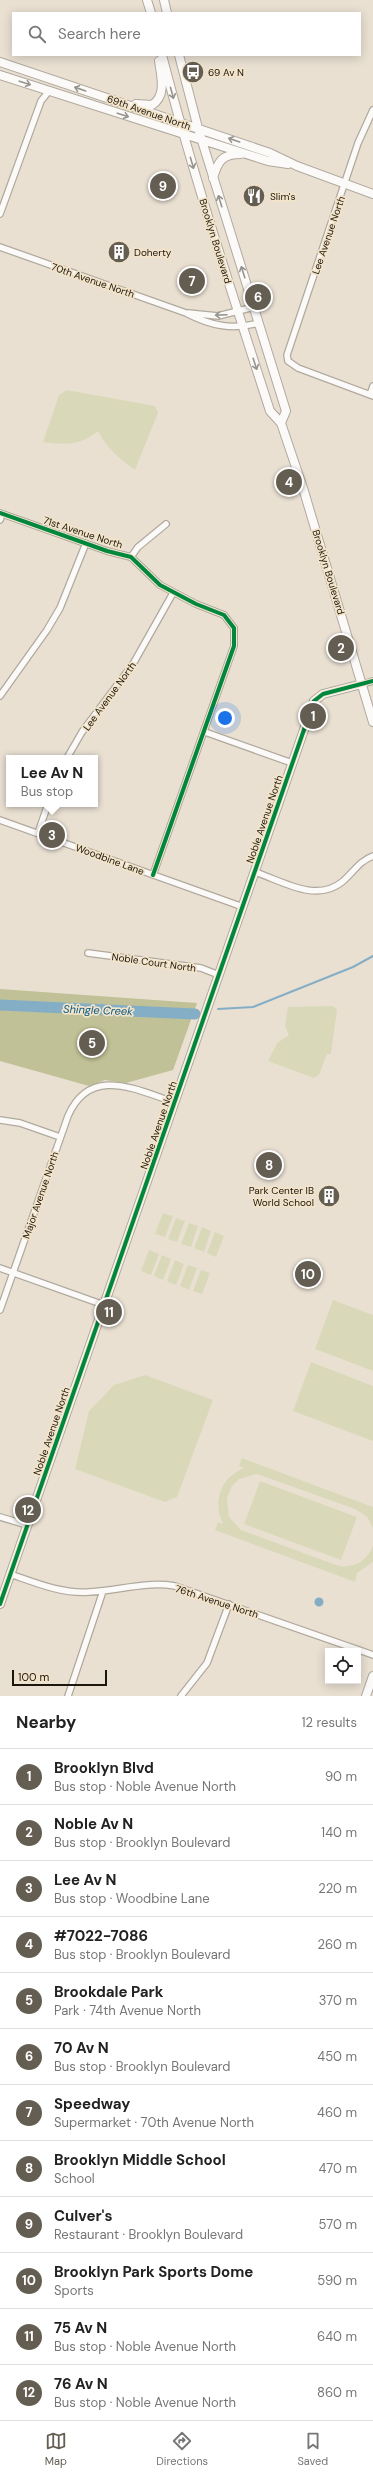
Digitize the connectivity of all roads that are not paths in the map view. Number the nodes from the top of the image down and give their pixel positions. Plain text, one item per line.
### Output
1 (148, 0) edge
2 (164, 0) edge
3 (151, 12) edge
4 (167, 12) edge
5 (160, 56) edge
6 (160, 56) edge
7 (179, 56) edge
8 (0, 62) edge
9 (0, 75) edge
10 (49, 91) junction
11 (117, 100) junction
12 (373, 110) edge
13 (180, 123) junction
14 (198, 128) junction
15 (184, 134) junction
16 (201, 139) junction
17 (246, 154) junction
18 (297, 166) junction
19 (213, 179) junction
20 (346, 184) junction
21 (373, 194) edge
22 (0, 214) edge
23 (0, 247) edge
24 (254, 307) junction
25 (238, 312) junction
26 (186, 313) junction
27 (259, 323) junction
28 (243, 327) junction
29 (373, 386) edge
30 (371, 395) edge
31 (281, 423) junction
32 (1, 513) edge
33 (0, 520) edge
34 (166, 524) dead end
35 (86, 543) junction
36 (131, 557) junction
37 (173, 593) junction
38 (373, 681) edge
39 (362, 684) junction
40 (0, 696) edge
41 (373, 722) edge
42 (205, 732) junction
43 (69, 755) edge
44 (292, 763) junction
45 (47, 807) edge
46 (0, 820) edge
47 (38, 833) junction
48 (373, 856) edge
49 (255, 872) junction
50 (153, 875) junction
51 (243, 907) junction
52 (88, 953) dead end
53 (219, 975) junction
54 (174, 1102) junction
55 (0, 1120) edge
56 (60, 1137) junction
57 (0, 1268) edge
58 (13, 1273) junction
59 (104, 1305) junction
60 (0, 1310) edge
61 (0, 1517) edge
62 (27, 1525) junction
63 (10, 1574) junction
64 (103, 1591) junction
65 (0, 1604) edge
66 (229, 1604) junction
67 (373, 1655) edge
68 (373, 1676) edge
69 (68, 1696) edge
70 (181, 1696) edge
71 (366, 1696) edge

1 - 3 street
2 - 4 street
5 - 11 street
6 -> 13 street, Brooklyn Boulevard
7 - 14 street, Brooklyn Boulevard
11 -> 8 street, 69th Avenue North
9 -> 10 street, 69th Avenue North
10 -> 15 street, 69th Avenue North
10 - 22 street
11 - 13 street, 69th Avenue North
12 - 20 street, Lee Avenue North
13 - 14 street, 69th Avenue North
13 - 15 street, Brooklyn Boulevard
14 - 16 street, Brooklyn Boulevard
18 -> 14 street, 69th Avenue North
15 - 16 street, 69th Avenue North
15 -> 25 street, Brooklyn Boulevard
16 - 17 street, 69th Avenue North
16 - 19 street, Brooklyn Boulevard
17 - 18 street, 69th Avenue North
17 - 19 street
18 - 20 street, 69th Avenue North
24 -> 19 street, Brooklyn Boulevard
20 - 21 street, 69th Avenue North
20 - 30 street, Lee Avenue North
23 - 26 street, 70th Avenue North
24 - 25 street, 70th Avenue North
24 - 27 street, Brooklyn Boulevard
25 -> 26 street, 70th Avenue North
25 - 28 street, Brooklyn Boulevard
26 - 28 street, 70th Avenue North
27 - 28 street, 70th Avenue North
27 - 31 street, Brooklyn Boulevard
28 -> 31 street, Brooklyn Boulevard
29 - 30 street
31 - 39 street, Brooklyn Boulevard
32 - 33 street
32 - 35 street, 71st Avenue North
34 - 36 street
35 - 36 street, 71st Avenue North
35 - 40 street
36 - 37 street, 71st Avenue North
37 - 42 street, 71st Avenue North
37 - 43 street, Lee Avenue North
38 - 39 street
39 - 41 street, Brooklyn Boulevard
39 - 44 street, Noble Avenue North
42 - 44 street
42 - 50 street
44 - 49 street, Noble Avenue North
45 - 47 street
46 - 47 street, Woodbine Lane
47 - 50 street, Woodbine Lane
48 - 49 street
49 - 51 street, Noble Avenue North
50 - 51 street, Woodbine Lane
51 - 53 street, Noble Avenue North
52 - 53 street, Noble Court North
53 - 54 street, Noble Avenue North
54 - 56 street, Major Avenue North
54 - 59 street, Noble Avenue North
55 - 56 street
56 - 58 street, Major Avenue North
57 - 58 street
58 - 59 street
58 - 60 street, Major Avenue North
59 - 62 street, Noble Avenue North
61 - 62 street
62 - 63 street, Noble Avenue North
63 - 64 street, 76th Avenue North
63 - 65 street, Noble Avenue North
64 - 66 street, 76th Avenue North
64 - 69 street
66 - 67 street, 76th Avenue North
66 - 70 street
68 - 71 street

